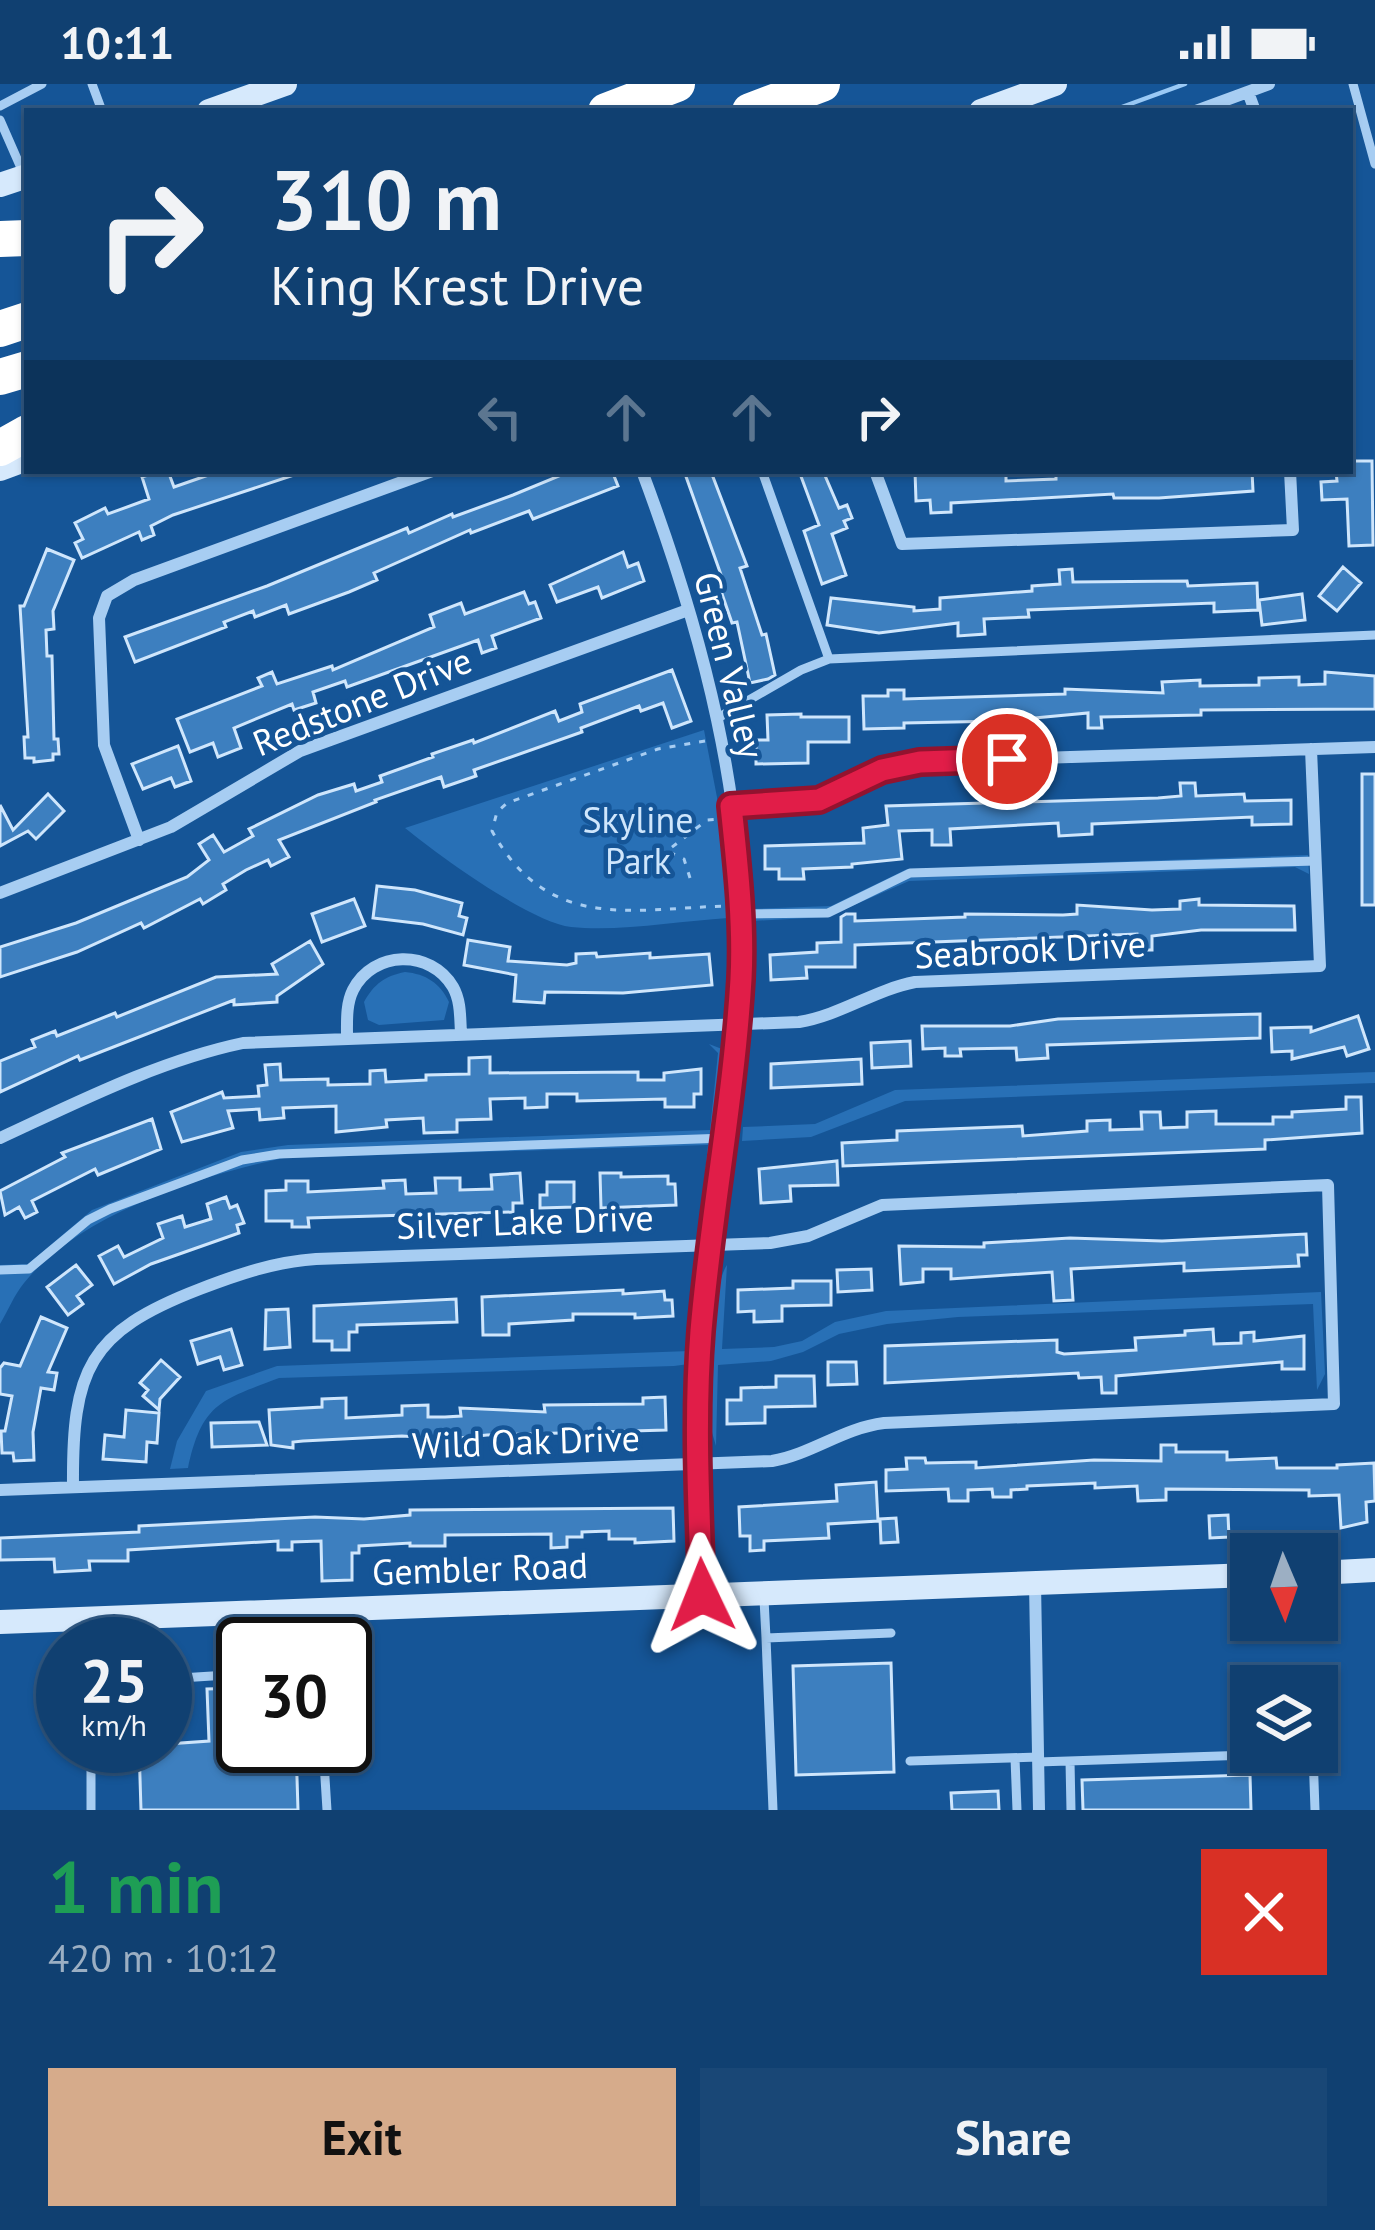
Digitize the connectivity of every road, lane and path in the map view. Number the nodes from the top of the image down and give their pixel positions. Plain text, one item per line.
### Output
1 (42, 84) edge
2 (676, 84) edge
3 (822, 84) edge
4 (1054, 84) edge
5 (1269, 84) edge
6 (1353, 84) edge
7 (281, 85) edge
8 (1248, 92) junction
9 (0, 106) edge
10 (217, 108) edge
11 (614, 108) edge
12 (758, 108) edge
13 (989, 108) edge
14 (1204, 108) edge
15 (1254, 108) edge
16 (0, 120) edge
17 (1375, 164) edge
18 (24, 172) edge
19 (424, 474) edge
20 (643, 474) edge
21 (763, 474) edge
22 (876, 474) edge
23 (1290, 474) edge
24 (688, 610) junction
25 (1375, 635) edge
26 (829, 658) junction
27 (716, 719) junction
28 (720, 739) junction
29 (1375, 747) edge
30 (1311, 749) junction
31 (732, 812) junction
32 (139, 840) junction
33 (1316, 861) junction
34 (690, 878) dead end
35 (0, 893) edge
36 (739, 910) junction
37 (736, 1024) junction
38 (461, 1033) junction
39 (347, 1036) junction
40 (0, 1138) edge
41 (725, 1138) junction
42 (712, 1245) junction
43 (0, 1270) edge
44 (1334, 1404) joint
45 (698, 1464) junction
46 (73, 1487) junction
47 (0, 1490) edge
48 (1375, 1570) edge
49 (1338, 1572) edge
50 (1230, 1576) edge
51 (1034, 1583) junction
52 (764, 1593) junction
53 (702, 1595) junction
54 (284, 1611) junction
55 (284, 1617) edge
56 (192, 1621) edge
57 (0, 1622) edge
58 (36, 1625) edge
59 (891, 1633) dead end
60 (766, 1638) junction
61 (1015, 1758) junction
62 (1038, 1760) junction
63 (910, 1761) dead end
64 (1070, 1761) junction
65 (91, 1773) edge
66 (325, 1773) edge
67 (92, 1810) edge
68 (327, 1810) edge
69 (772, 1810) edge
70 (1016, 1810) edge
71 (1039, 1810) edge
72 (1071, 1810) edge
73 (1315, 1810) edge

1 - 9 lane
2 - 11 highway
3 - 12 highway
4 - 13 main road
5 - 8 street
6 - 17 lane
7 - 10 main road
8 - 14 street
8 - 15 street
16 - 18 lane
19 - 32 street
20 - 24 street, Green Valley
21 - 26 lane
22 - 23 street
24 - 27 street, Green Valley
24 - 32 street, Redstone Drive
25 - 26 lane
26 - 27 lane
27 - 28 street, Green Valley
28 - 31 street, Green Valley
28 - 36 path
29 - 30 street
30 - 31 street
30 - 33 street
31 - 34 path
31 - 36 street, Green Valley
32 - 35 street, Redstone Drive
33 - 36 lane
33 - 37 street, Seabrook Drive
36 - 37 street, Green Valley
37 - 38 street, Seabrook Drive
37 - 41 street, Green Valley
38 - 39 street, Seabrook Drive
38 - 39 street
39 - 40 street, Seabrook Drive
41 - 42 street, Green Valley
41 - 43 lane
42 - 44 street, Silver Lake Drive
42 - 45 street, Green Valley
42 - 46 street, Silver Lake Drive
44 - 45 street, Wild Oak Drive
45 - 46 street, Wild Oak Drive
45 - 53 street, Green Valley
46 - 47 street, Wild Oak Drive
48 - 49 main road
50 - 51 main road, Gembler Road
51 - 52 main road, Gembler Road
51 - 62 street
52 - 53 main road, Gembler Road
52 - 60 lane
53 - 54 main road, Gembler Road
54 - 55 lane
54 - 56 main road, Gembler Road
57 - 58 main road, Gembler Road
59 - 60 lane
60 - 69 lane
61 - 62 lane
61 - 63 lane
61 - 70 lane
62 - 64 lane
62 - 71 street
64 - 72 lane
64 - 73 lane
65 - 67 lane
66 - 68 lane

